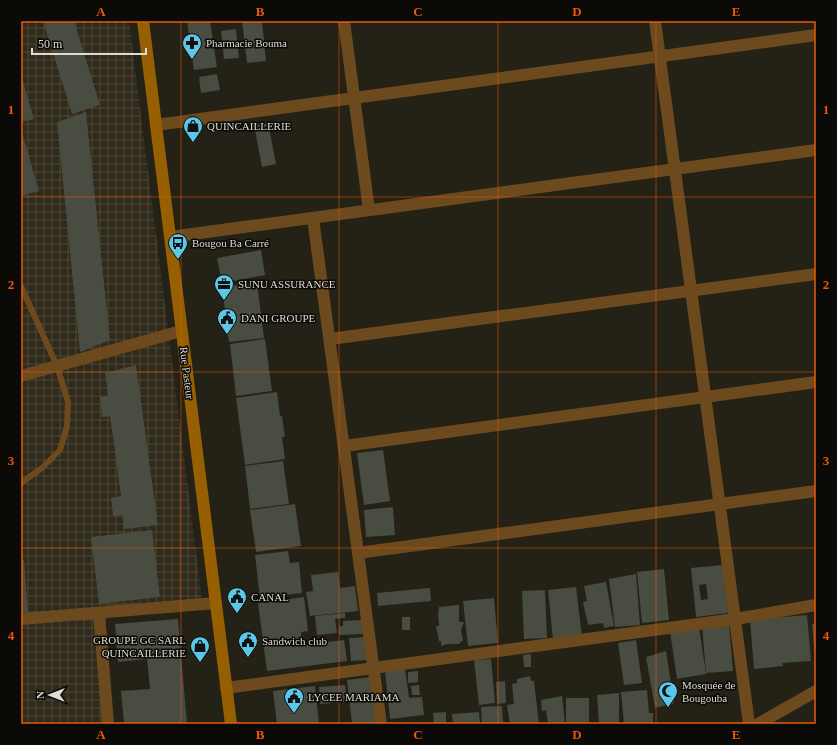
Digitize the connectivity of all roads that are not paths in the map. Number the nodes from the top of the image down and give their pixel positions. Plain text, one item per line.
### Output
1 (143, 21) edge
2 (344, 21) edge
3 (655, 21) edge
4 (816, 35) edge
5 (660, 57) junction
6 (354, 98) junction
7 (156, 125) junction
8 (816, 150) edge
9 (675, 169) junction
10 (370, 210) junction
11 (313, 218) junction
12 (170, 237) junction
13 (816, 274) edge
14 (21, 286) edge
15 (691, 291) junction
16 (182, 331) junction
17 (330, 339) junction
18 (56, 366) junction
19 (21, 376) edge
20 (816, 382) edge
21 (705, 397) junction
22 (344, 446) junction
23 (21, 483) edge
24 (816, 491) edge
25 (720, 504) junction
26 (358, 553) junction
27 (216, 603) junction
28 (816, 606) edge
29 (99, 613) junction
30 (21, 619) edge
31 (735, 619) junction
32 (374, 668) junction
33 (226, 688) junction
34 (816, 691) edge
35 (108, 724) edge
36 (231, 724) edge
37 (381, 724) edge
38 (749, 724) edge
39 (758, 724) edge

1 - 7 main road, Rue Pasteur
2 - 6 street
3 - 5 street
4 - 5 street
5 - 6 street
5 - 9 street
6 - 7 street
6 - 10 street
7 - 12 main road, Rue Pasteur
8 - 9 street
9 - 10 street
9 - 15 street
10 - 11 street
11 - 12 street
11 - 17 street
12 - 16 main road, Rue Pasteur
13 - 15 street
14 - 18 lane
15 - 17 street
15 - 21 street
16 - 18 street
16 - 27 main road, Rue Pasteur
17 - 22 street
18 - 19 street
18 - 23 lane
20 - 21 street
21 - 22 street
21 - 25 street
22 - 26 street
24 - 25 street
25 - 26 street
25 - 31 street
26 - 32 street
27 - 29 street
27 - 33 main road, Rue Pasteur
28 - 31 street
29 - 30 street
29 - 35 street
31 - 32 street
31 - 38 street
32 - 33 street
32 - 37 street
33 - 36 main road, Rue Pasteur
34 - 39 street

